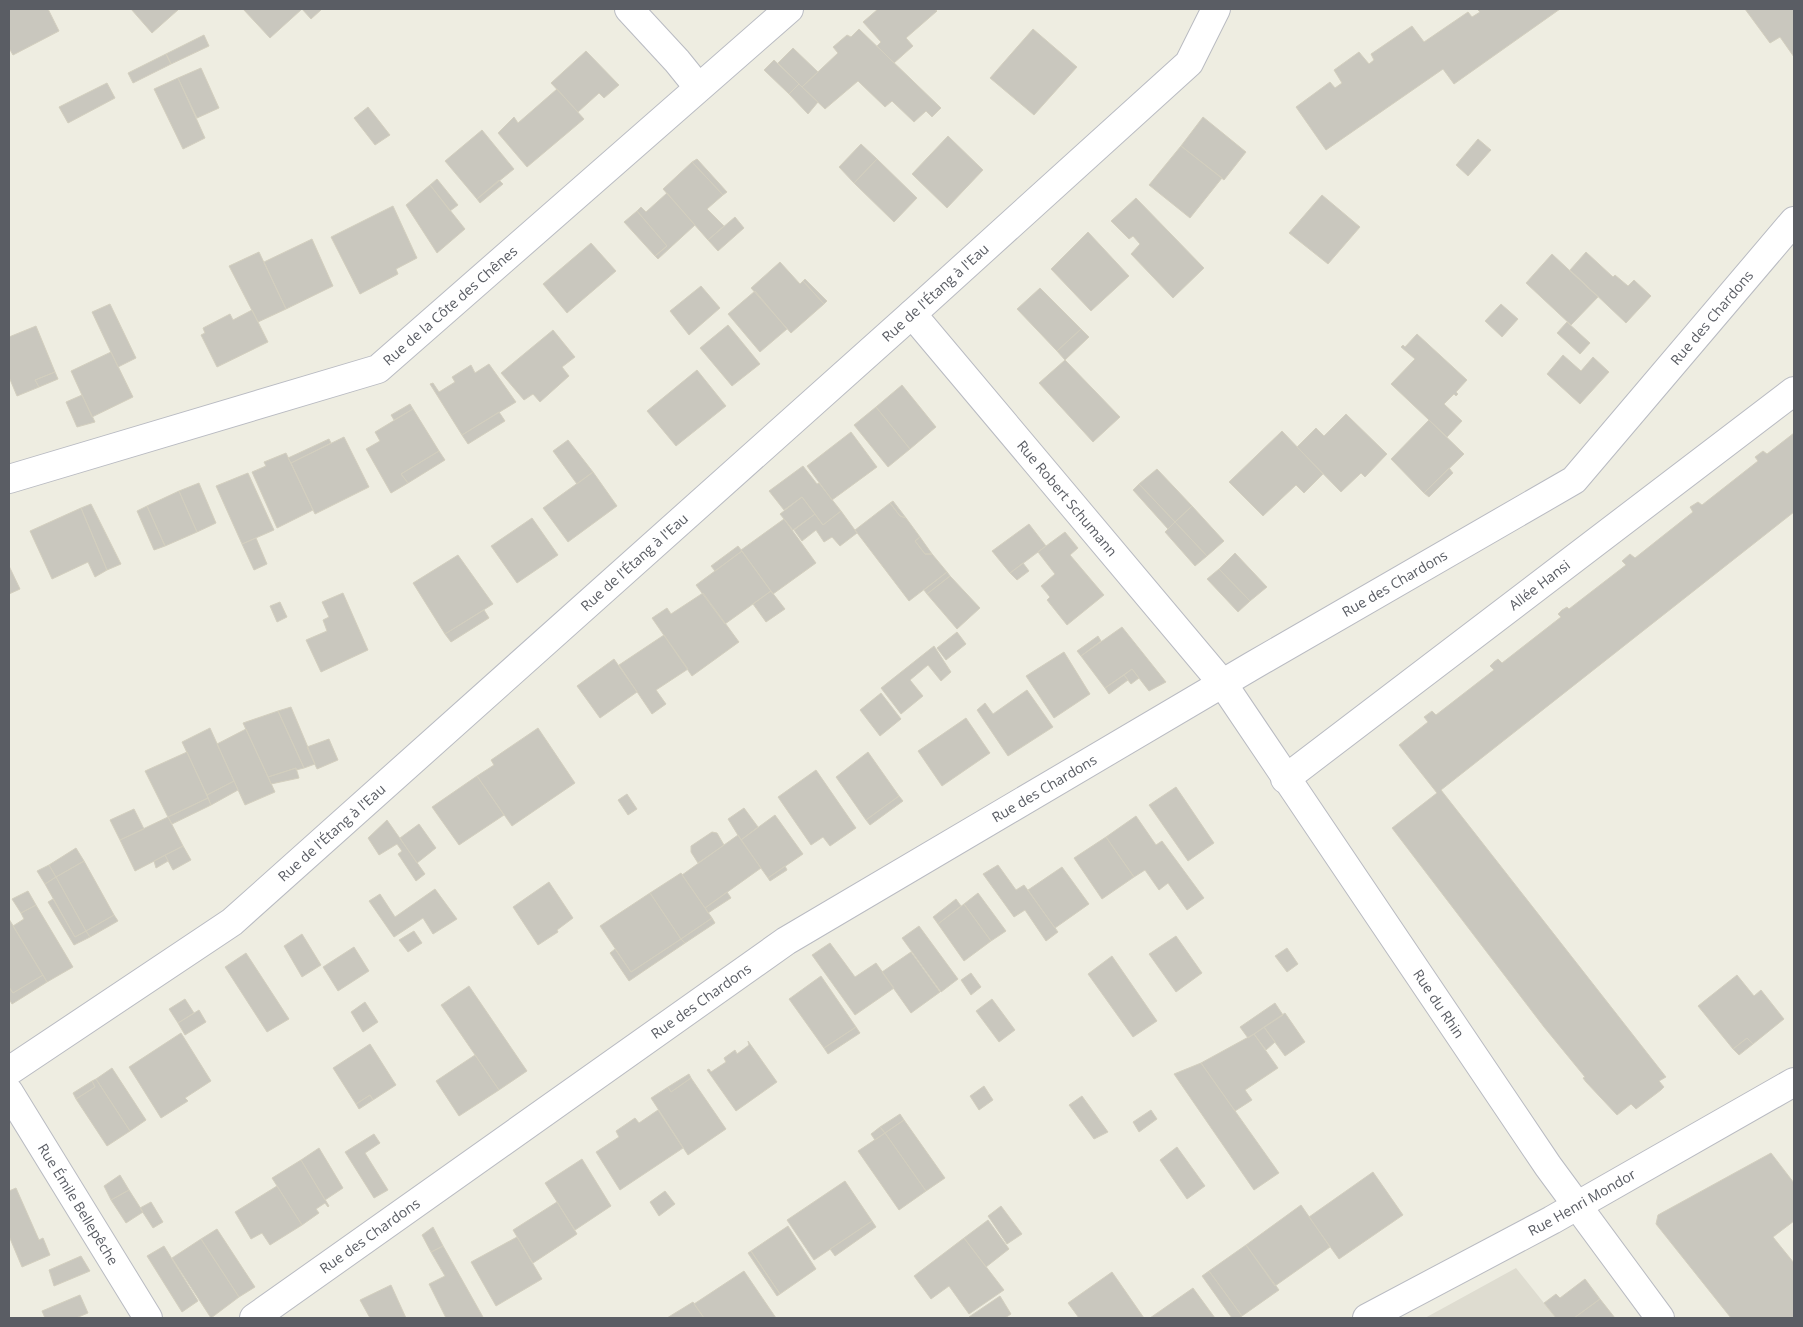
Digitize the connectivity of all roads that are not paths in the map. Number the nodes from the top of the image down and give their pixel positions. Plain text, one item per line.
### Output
1 (629, 9) edge
2 (789, 9) edge
3 (1216, 9) edge
4 (698, 87) junction
5 (1794, 221) edge
6 (912, 314) junction
7 (1794, 391) edge
8 (9, 479) edge
9 (1222, 684) junction
10 (1285, 779) junction
11 (9, 1071) edge
12 (9, 1092) edge
13 (1790, 1092) edge
14 (1576, 1207) junction
15 (148, 1318) edge
16 (254, 1318) edge
17 (1367, 1318) edge
18 (1660, 1318) edge

1 - 4 street
2 - 4 street, Rue de la Côte des Chênes
3 - 6 street, Rue de l'Étang à l'Eau
4 - 8 street, Rue de la Côte des Chênes
5 - 9 street, Rue des Chardons
6 - 9 street, Rue Robert Schumann
6 - 11 street, Rue de l'Étang à l'Eau
7 - 10 street, Allée Hansi
9 - 10 street, Rue du Rhin
9 - 16 street, Rue des Chardons
10 - 14 street, Rue du Rhin
12 - 15 street, Rue Émile Bellepêche
13 - 14 street, Rue Henri Mondor
14 - 17 street, Rue Henri Mondor
14 - 18 street, Rue du Rhin

